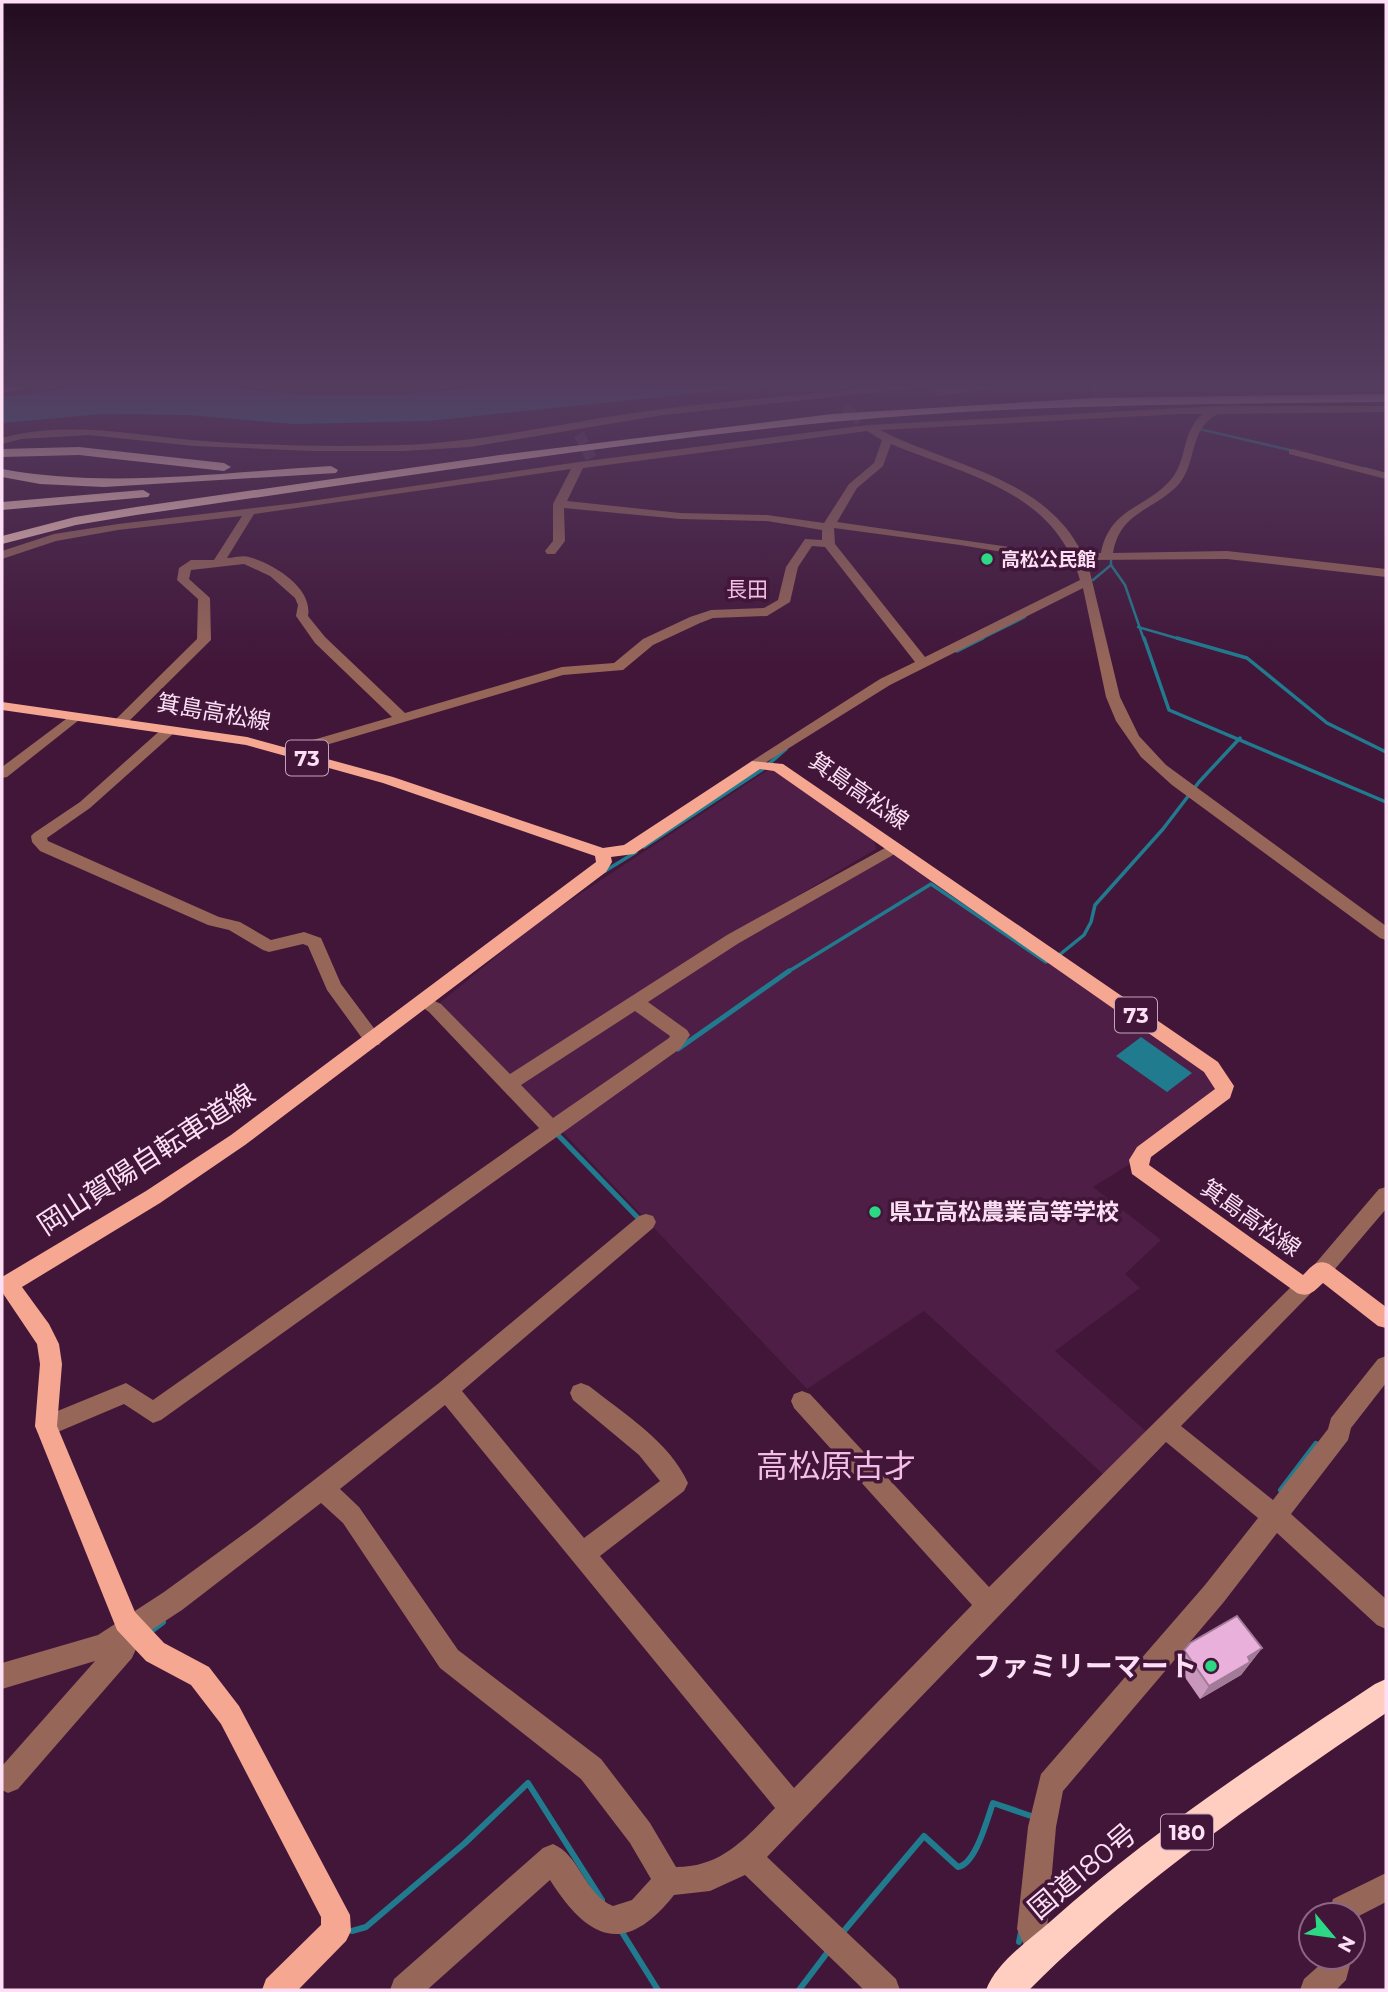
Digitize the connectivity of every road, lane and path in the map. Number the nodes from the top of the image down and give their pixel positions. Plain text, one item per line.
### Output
1 (44, 479) edge
2 (192, 479) edge
3 (297, 479) edge
4 (362, 479) edge
5 (481, 479) edge
6 (572, 479) edge
7 (861, 479) edge
8 (990, 479) edge
9 (1177, 479) edge
10 (559, 504) junction
11 (2, 506) edge
12 (250, 512) junction
13 (829, 526) junction
14 (2, 540) edge
15 (828, 544) junction
16 (551, 551) dead end
17 (2, 555) edge
18 (1110, 556) junction
19 (1080, 559) junction
20 (218, 563) junction
21 (1386, 573) edge
22 (1085, 582) junction
23 (923, 663) junction
24 (2, 706) edge
25 (74, 717) junction
26 (402, 718) junction
27 (119, 723) junction
28 (169, 730) junction
29 (296, 754) junction
30 (764, 764) junction
31 (2, 774) edge
32 (894, 848) junction
33 (602, 853) junction
34 (1386, 934) edge
35 (636, 1002) junction
36 (428, 1004) junction
37 (373, 1040) junction
38 (509, 1084) junction
39 (551, 1128) junction
40 (1386, 1195) edge
41 (643, 1224) dead end
42 (1322, 1270) junction
43 (7, 1285) edge
44 (1304, 1287) junction
45 (1386, 1319) edge
46 (1386, 1366) edge
47 (450, 1393) junction
48 (581, 1393) dead end
49 (802, 1401) dead end
50 (46, 1426) junction
51 (1165, 1427) junction
52 (326, 1492) junction
53 (1273, 1518) junction
54 (584, 1553) junction
55 (989, 1605) junction
56 (1386, 1616) edge
57 (132, 1636) junction
58 (2, 1676) edge
59 (1386, 1695) edge
60 (8, 1779) dead end
61 (793, 1809) junction
62 (747, 1857) junction
63 (668, 1881) junction
64 (1386, 1887) edge
65 (1359, 1901) edge
66 (1041, 1951) junction
67 (1335, 1971) edge
68 (277, 1990) edge
69 (405, 1990) edge
70 (885, 1990) edge
71 (1004, 1990) edge
72 (1315, 1990) edge

1 - 2 highway
3 - 11 highway
4 - 14 highway
5 - 12 street
6 - 10 street
7 - 13 street
8 - 19 street
9 - 18 street
10 - 13 street
10 - 16 street
12 - 17 street
12 - 20 street
13 - 15 street
13 - 19 street
15 - 23 street
15 - 26 street
18 - 19 street
18 - 21 street
19 - 22 street
20 - 26 street
20 - 27 street
22 - 23 street
22 - 34 street
23 - 30 street
24 - 25 main road, 箕島高松線 / 73
25 - 27 main road, 箕島高松線 / 73
25 - 31 street
26 - 29 street
27 - 28 main road, 箕島高松線 / 73
28 - 29 main road, 箕島高松線 / 73
28 - 37 street
29 - 33 main road, 箕島高松線 / 73
30 - 32 main road, 箕島高松線 / 73
30 - 33 main road
32 - 35 street
32 - 44 main road, 箕島高松線 / 73
33 - 36 main road, 岡山賀陽自転車道線
35 - 38 street
35 - 39 street
36 - 37 main road, 岡山賀陽自転車道線
36 - 38 street
37 - 43 main road, 岡山賀陽自転車道線
38 - 39 street
39 - 50 street
40 - 42 street
41 - 47 street
42 - 44 main road, 箕島高松線
42 - 45 main road, 箕島高松線
43 - 50 main road, 岡山賀陽自転車道線
44 - 51 street
46 - 53 street
47 - 52 street
47 - 54 street
48 - 54 street
49 - 55 street
50 - 57 main road, 岡山賀陽自転車道線
51 - 53 street
51 - 55 street
52 - 57 street
52 - 63 street
53 - 56 street
53 - 66 street
54 - 61 street
55 - 61 street
57 - 58 street
57 - 60 street
57 - 68 main road, 岡山賀陽自転車道線
59 - 66 highway, 国道180号 / 180
61 - 62 street
62 - 63 street
62 - 70 street
63 - 69 street
64 - 65 street
66 - 71 highway, 国道180号 / 180
67 - 72 street

